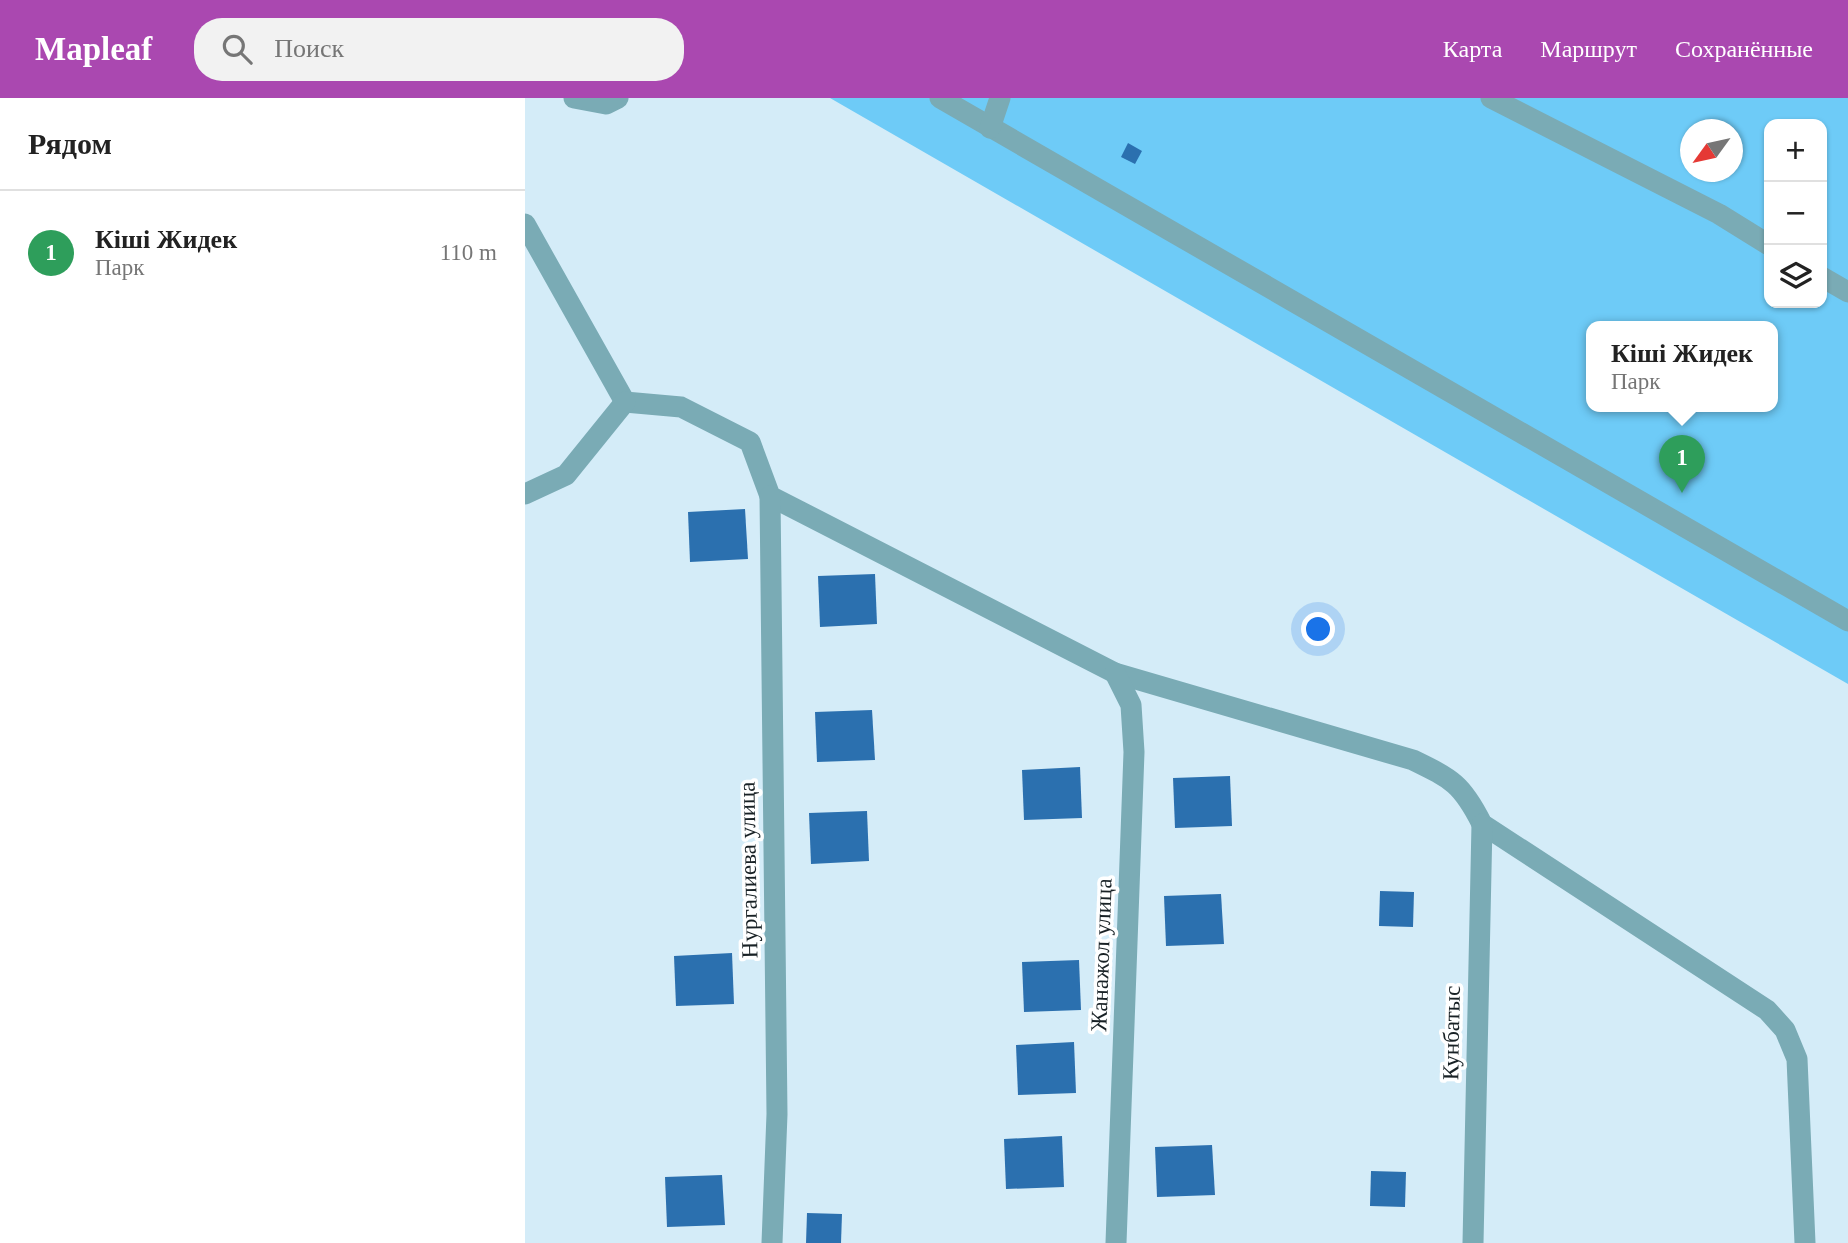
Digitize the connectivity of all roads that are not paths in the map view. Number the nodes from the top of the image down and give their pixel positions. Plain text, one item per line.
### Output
1 (574, 98) edge
2 (618, 98) edge
3 (940, 98) edge
4 (1000, 98) edge
5 (1491, 98) edge
6 (990, 128) junction
7 (525, 224) edge
8 (1764, 242) edge
9 (1827, 279) edge
10 (1848, 292) edge
11 (625, 402) junction
12 (525, 494) edge
13 (770, 496) junction
14 (1848, 621) edge
15 (1115, 673) junction
16 (1482, 824) junction
17 (772, 1243) edge
18 (1116, 1243) edge
19 (1473, 1243) edge
20 (1805, 1243) edge

1 - 2 street
3 - 6 street
4 - 6 street
5 - 8 street
6 - 14 street
7 - 11 street
9 - 10 street
11 - 12 street
11 - 13 street, Нургалиева улица
13 - 15 street
13 - 17 street, Нургалиева улица
15 - 16 street
15 - 18 street, Жанажол улица
16 - 19 street, Кунбатыс
16 - 20 street

